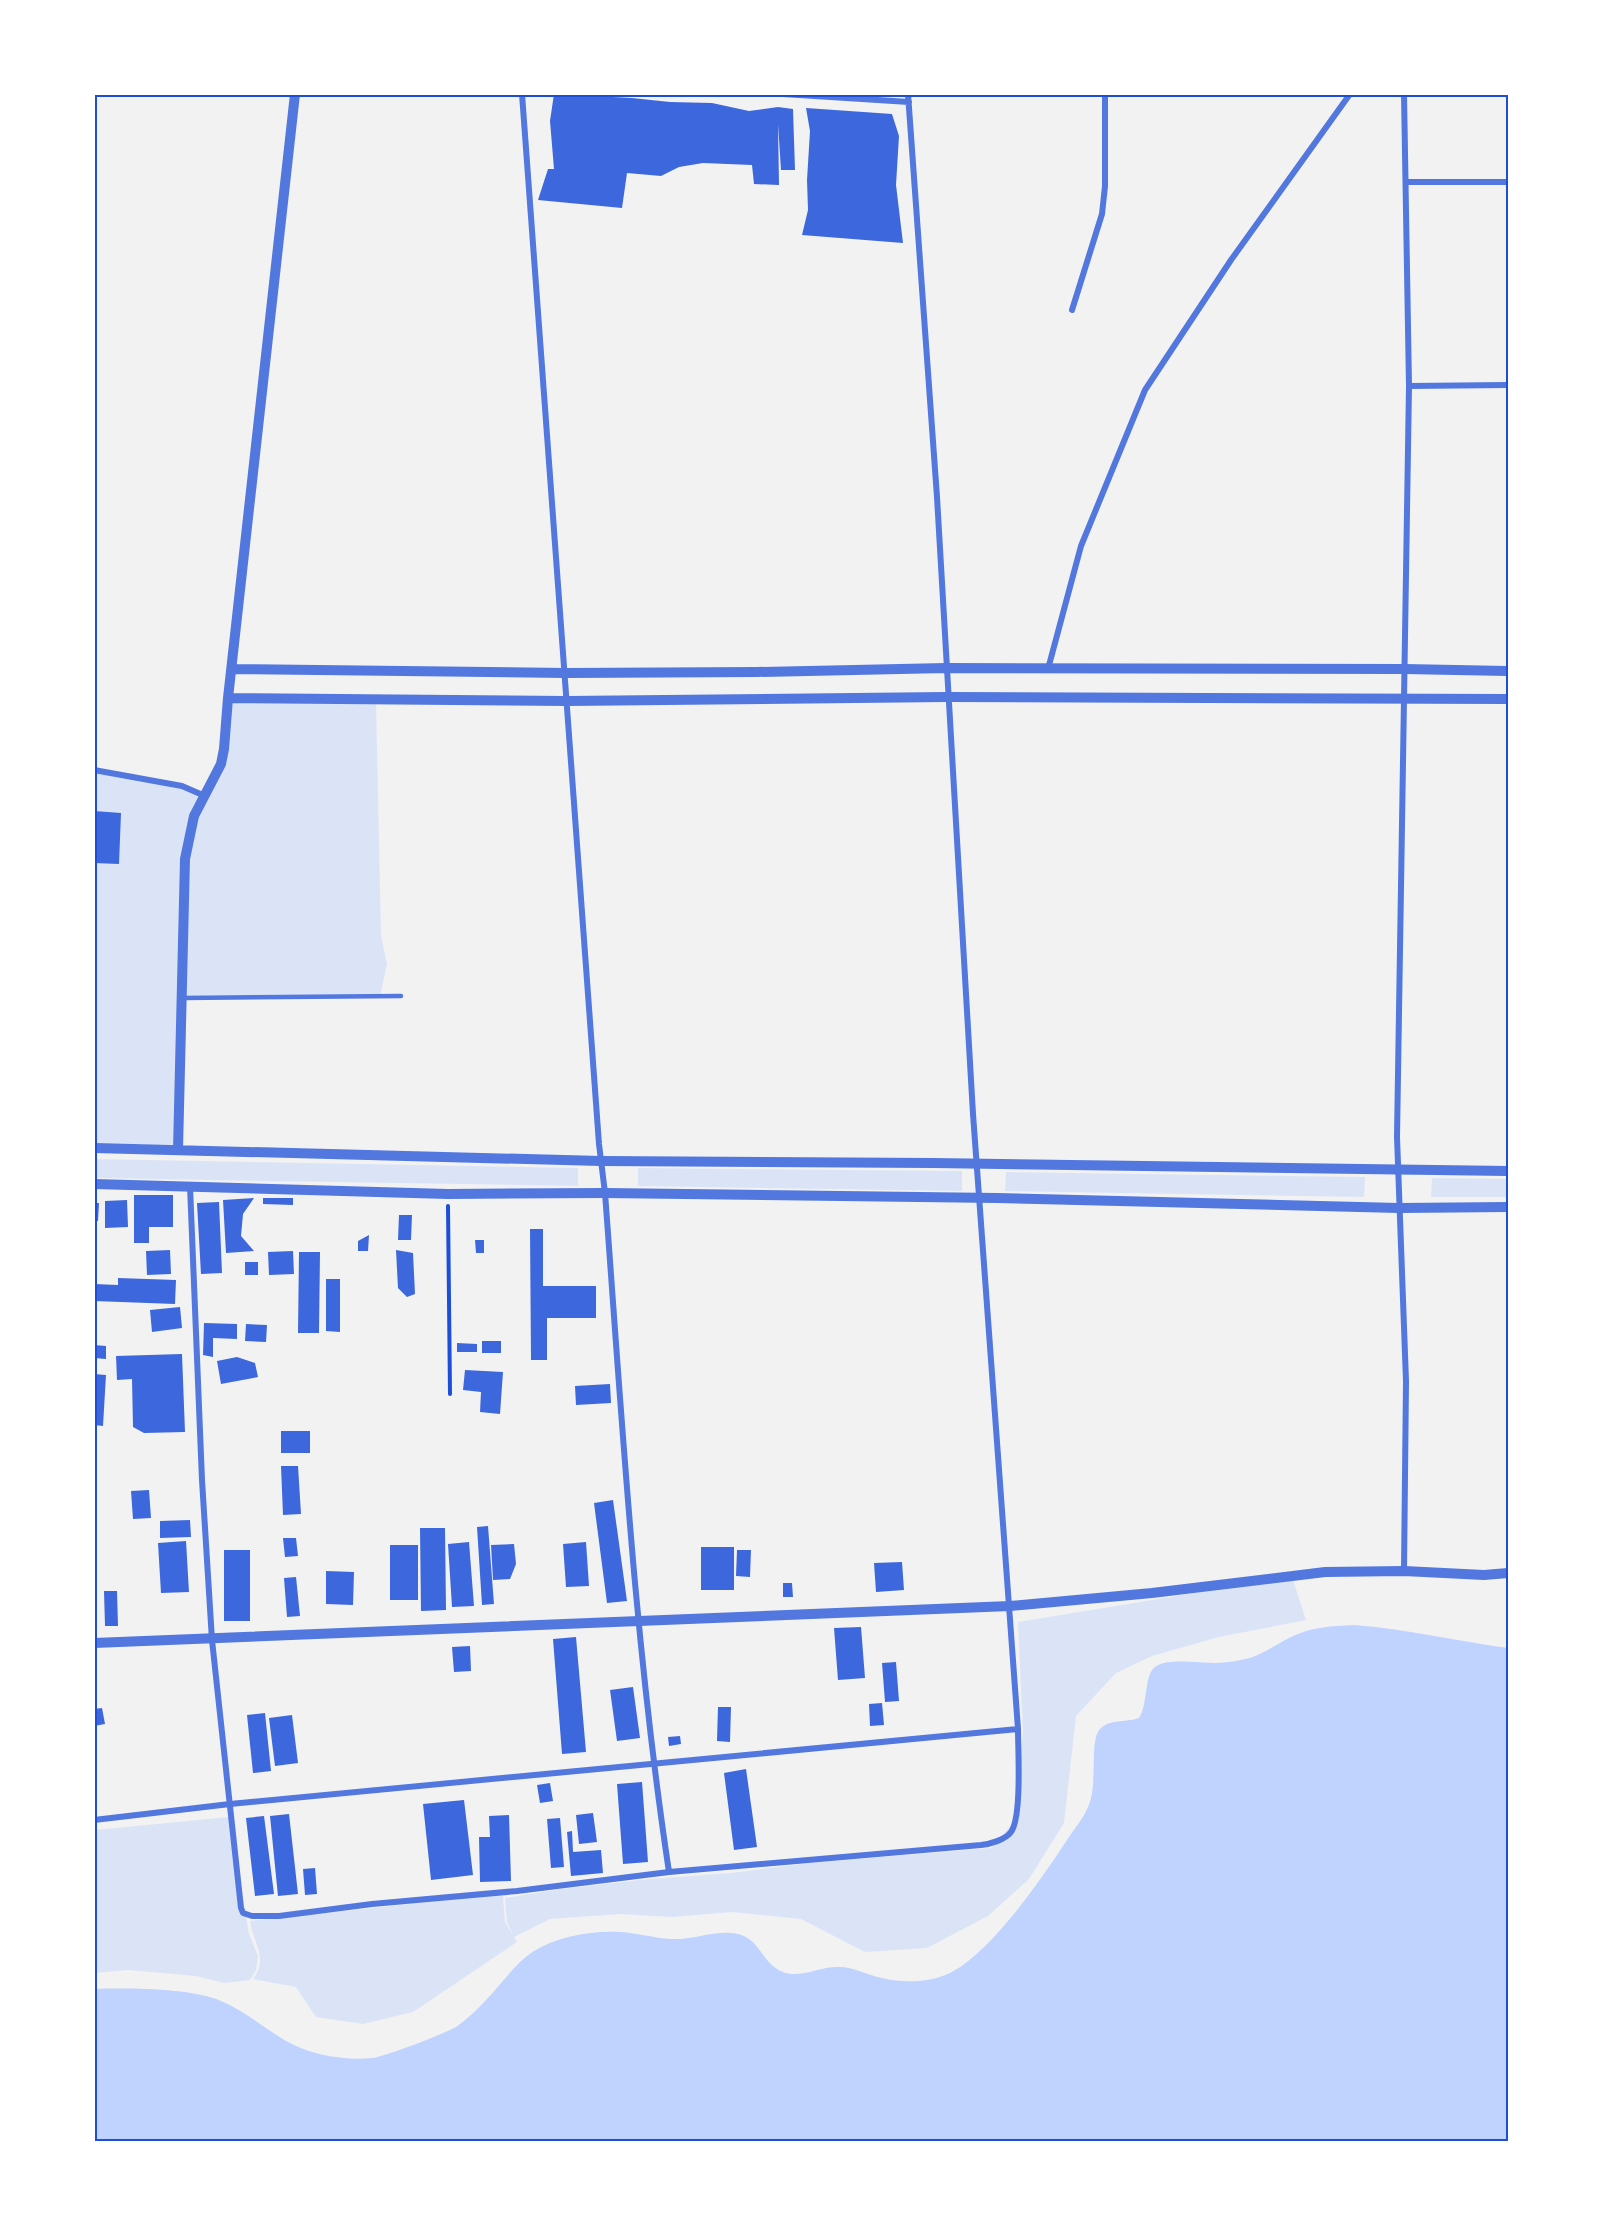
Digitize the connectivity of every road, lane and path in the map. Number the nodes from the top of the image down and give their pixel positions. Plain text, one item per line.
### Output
1 (295, 94) edge
2 (522, 94) edge
3 (783, 94) edge
4 (908, 94) edge
5 (1105, 94) edge
6 (1350, 94) edge
7 (1404, 94) edge
8 (909, 102) junction
9 (1407, 182) junction
10 (1509, 182) edge
11 (1072, 310) dead end
12 (1509, 384) edge
13 (1409, 386) junction
14 (946, 668) junction
15 (232, 669) junction
16 (1048, 669) junction
17 (1404, 669) junction
18 (1509, 671) edge
19 (566, 673) junction
20 (947, 697) junction
21 (228, 698) junction
22 (1405, 699) junction
23 (1509, 699) edge
24 (567, 701) junction
25 (94, 770) edge
26 (206, 796) junction
27 (401, 996) dead end
28 (182, 998) junction
29 (94, 1148) edge
30 (177, 1150) junction
31 (601, 1161) junction
32 (978, 1164) junction
33 (1398, 1170) junction
34 (1509, 1171) edge
35 (94, 1184) edge
36 (190, 1186) junction
37 (605, 1193) junction
38 (448, 1194) junction
39 (981, 1199) junction
40 (1509, 1207) edge
41 (1399, 1208) junction
42 (450, 1394) dead end
43 (1404, 1571) junction
44 (1509, 1573) edge
45 (1010, 1606) junction
46 (639, 1622) junction
47 (212, 1640) junction
48 (94, 1643) edge
49 (1018, 1729) junction
50 (653, 1765) junction
51 (230, 1804) junction
52 (94, 1820) edge
53 (669, 1872) junction

1 - 15 street
2 - 19 street
3 - 8 street
4 - 8 street
5 - 11 street
6 - 16 street
7 - 9 street
8 - 14 street
9 - 10 street
9 - 13 street
12 - 13 street
13 - 17 street
14 - 16 street
14 - 19 street
14 - 20 street
15 - 19 street
15 - 21 street
16 - 17 street
17 - 18 street
17 - 22 street
19 - 24 street
20 - 22 street
20 - 24 street
20 - 32 street
21 - 24 street
21 - 26 street
22 - 23 street
22 - 33 street
24 - 31 street
25 - 26 street
26 - 28 street
27 - 28 lane
28 - 30 street
29 - 30 street
30 - 31 street
31 - 32 street
31 - 37 street
32 - 33 street
32 - 39 street
33 - 34 street
33 - 41 street
35 - 36 street
36 - 38 street
36 - 47 street
37 - 38 street
37 - 39 street
37 - 46 street
38 - 42 path
39 - 41 street
39 - 45 street
40 - 41 street
41 - 43 street
43 - 44 street
43 - 45 street
45 - 46 street
45 - 49 street
46 - 47 street
46 - 50 street
47 - 48 street
47 - 51 street
49 - 50 street
49 - 53 street
50 - 51 street
50 - 53 street
51 - 52 street
51 - 53 street

